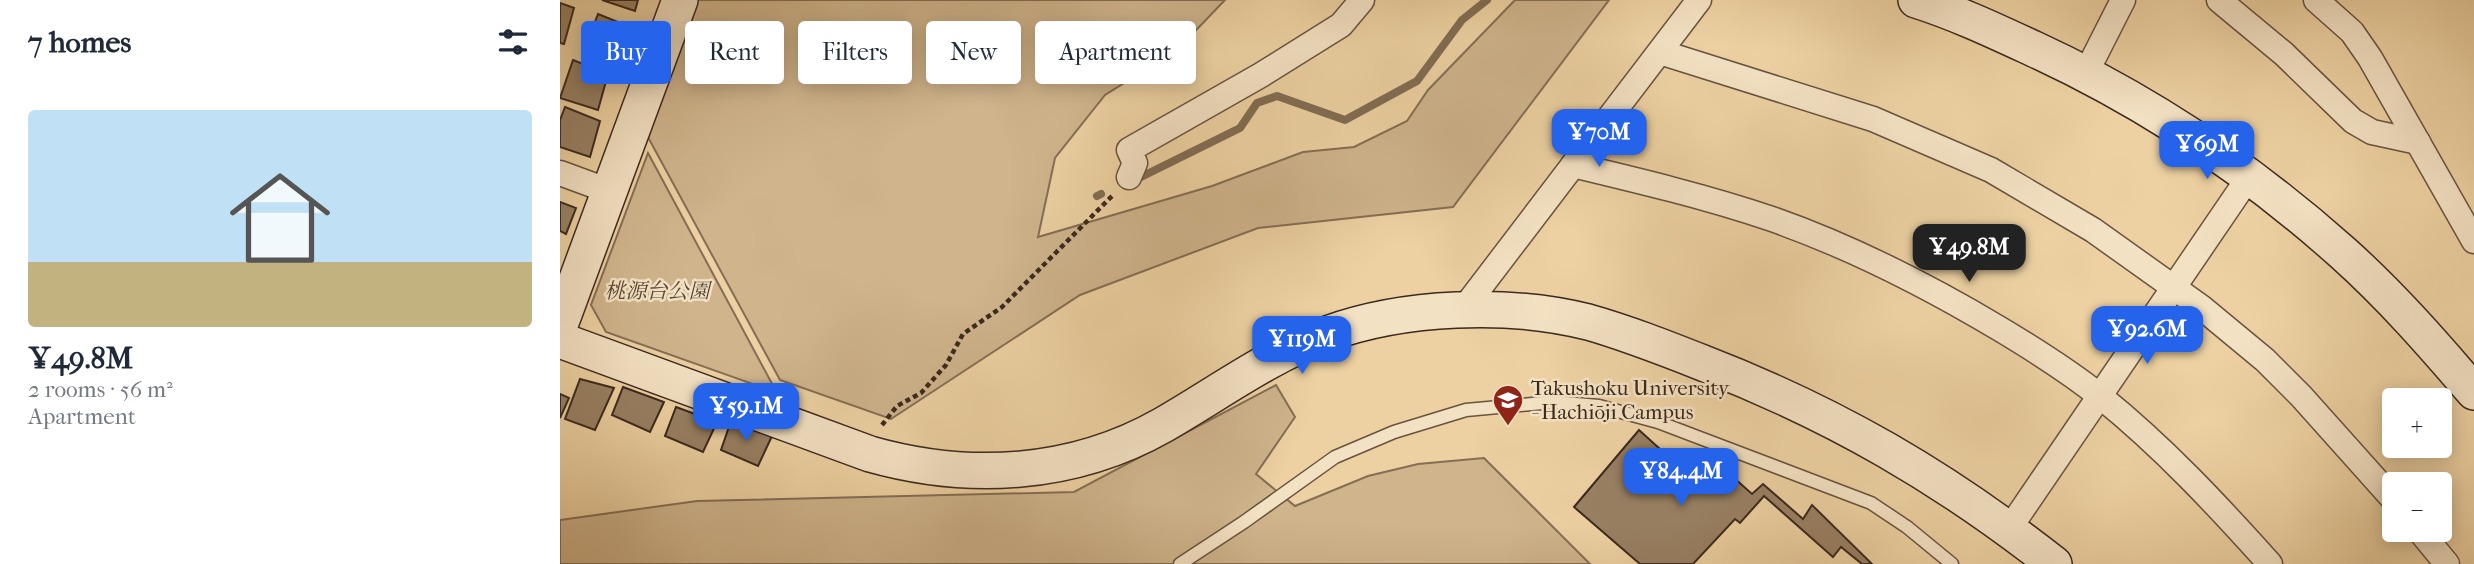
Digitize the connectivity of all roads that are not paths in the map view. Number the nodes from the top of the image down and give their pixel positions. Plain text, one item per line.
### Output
1 (680, 0) edge
2 (1362, 0) edge
3 (1699, 0) edge
4 (1916, 0) edge
5 (2123, 0) edge
6 (2219, 0) edge
7 (2316, 0) edge
8 (1660, 51) junction
9 (2086, 73) junction
10 (2418, 142) junction
11 (1573, 165) junction
12 (560, 173) edge
13 (1129, 177) dead end
14 (2249, 177) junction
15 (609, 191) junction
16 (2474, 241) edge
17 (2173, 287) junction
18 (1462, 310) junction
19 (560, 325) edge
20 (560, 340) edge
21 (2470, 381) edge
22 (2100, 396) junction
23 (2382, 487) edge
24 (2009, 529) junction
25 (2429, 542) edge
26 (1180, 564) edge
27 (1952, 564) edge
28 (2054, 564) edge
29 (2270, 564) edge
30 (2447, 564) edge

1 - 15 street
2 - 13 street
3 - 8 street
4 - 9 street
5 - 9 street
6 - 10 street
7 - 10 street
8 - 11 street
8 - 17 street
9 - 14 street
10 - 16 street
11 - 18 street
11 - 22 street
12 - 15 street
14 - 17 street
14 - 21 street
15 - 19 street
17 - 22 street
17 - 23 street
18 - 20 street
18 - 24 street
22 - 24 street
22 - 29 street
24 - 28 street
25 - 30 street
26 - 27 lane

